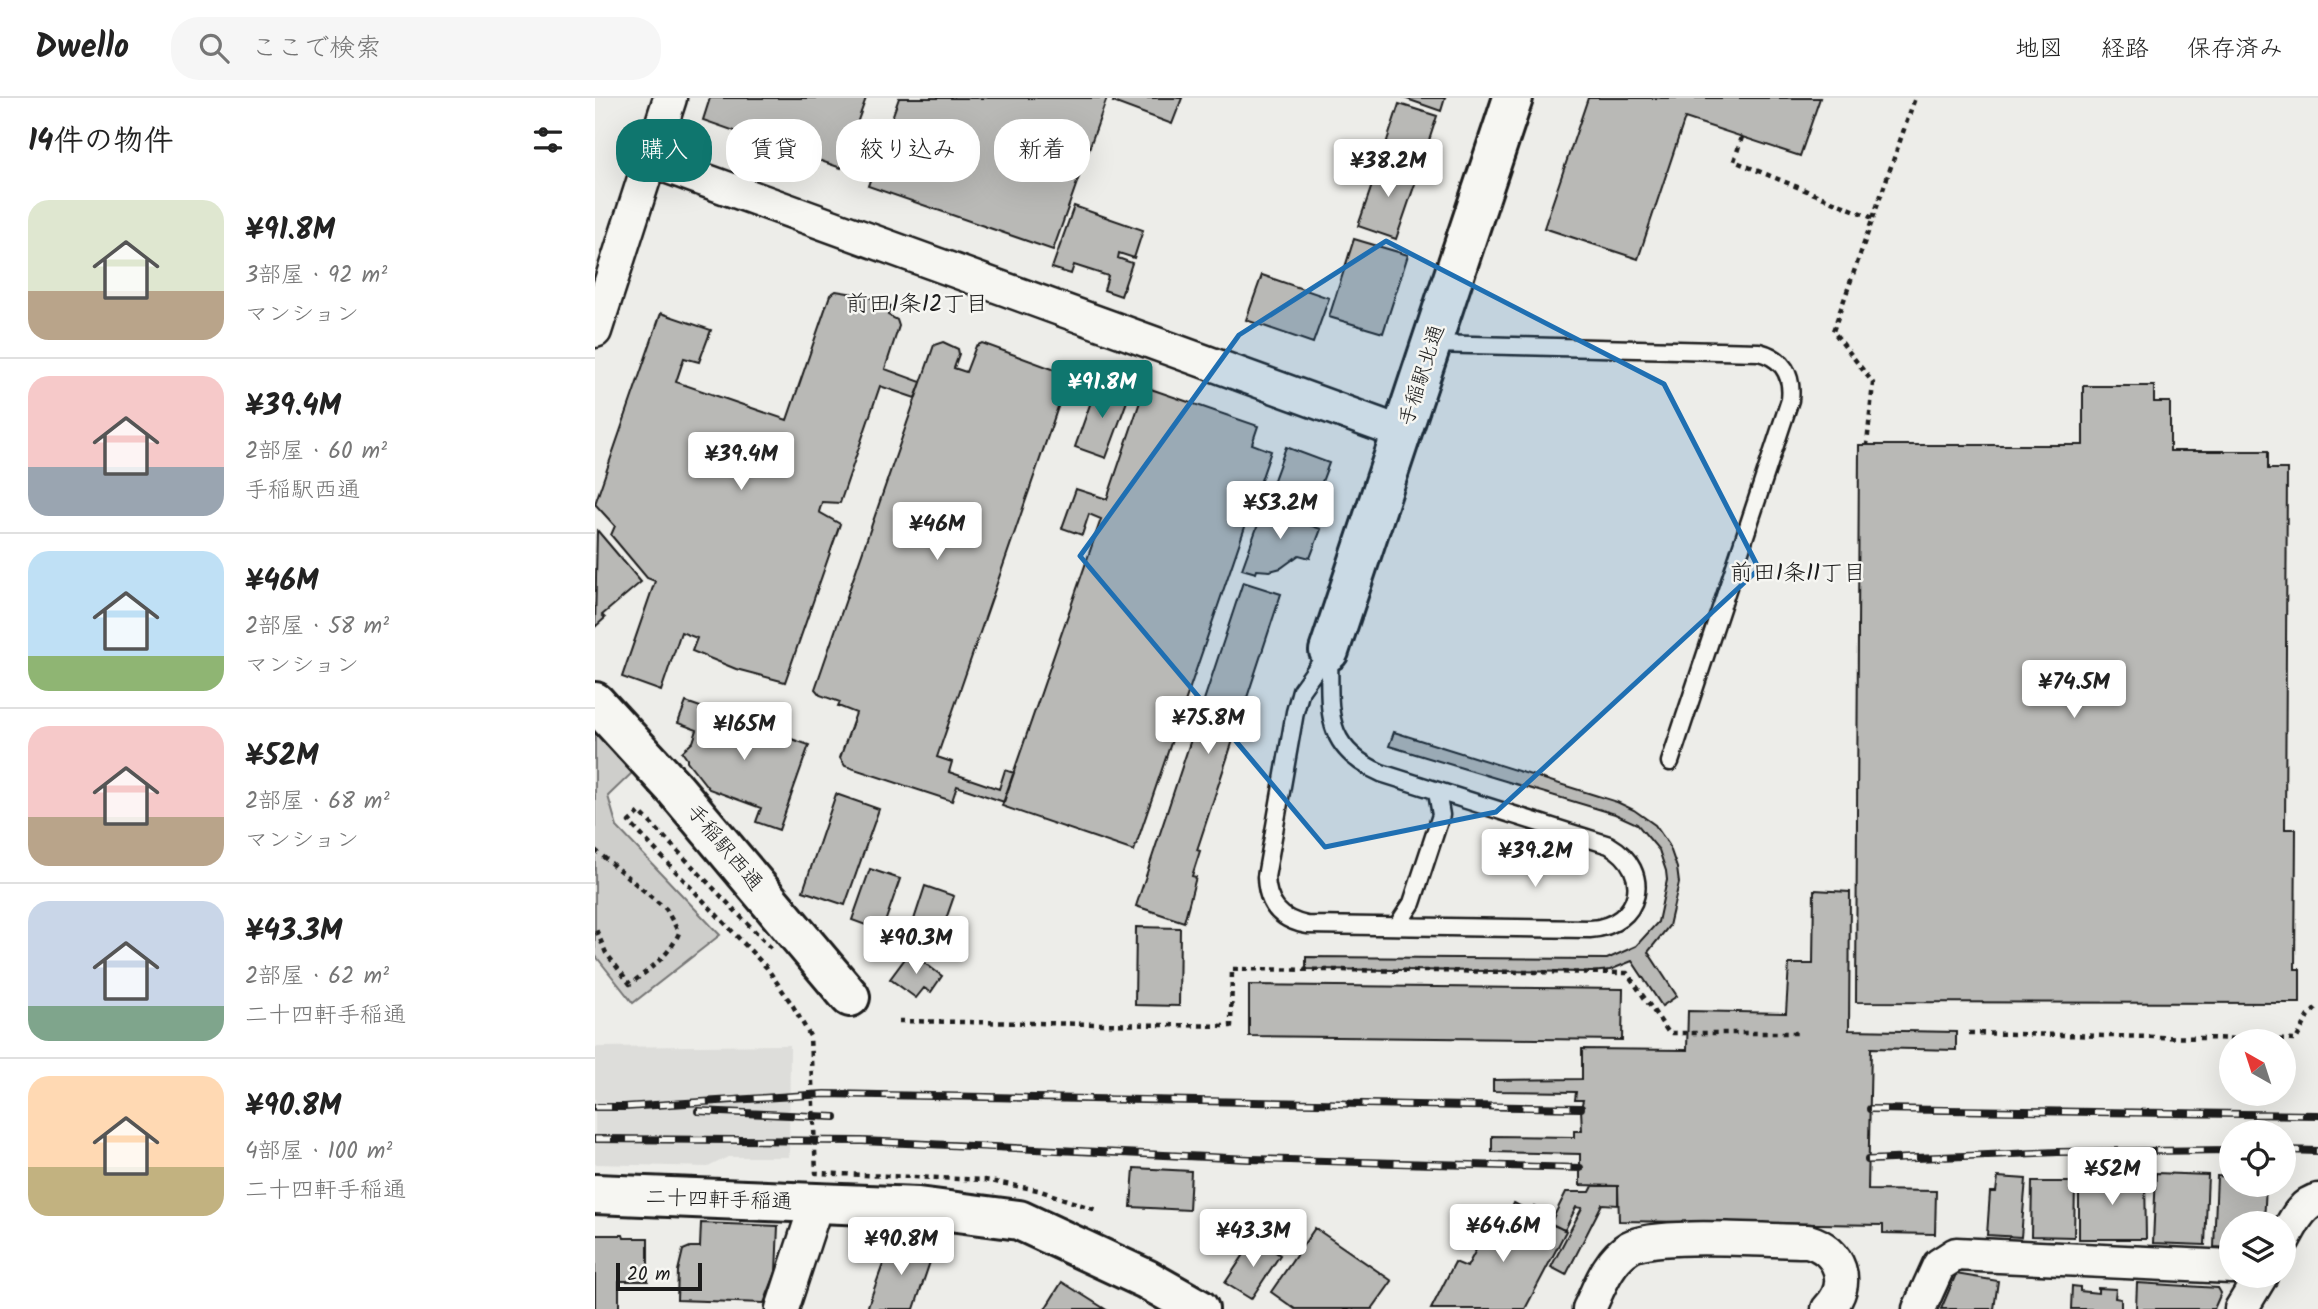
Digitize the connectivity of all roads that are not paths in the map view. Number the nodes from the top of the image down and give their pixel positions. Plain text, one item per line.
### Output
1 (670, 98) edge
2 (1513, 98) edge
3 (663, 119) edge
4 (642, 182) edge
5 (710, 182) edge
6 (595, 331) edge
7 (1431, 345) junction
8 (1402, 433) junction
9 (1329, 651) junction
10 (595, 702) edge
11 (1670, 762) dead end
12 (1437, 792) junction
13 (1397, 926) junction
14 (850, 997) dead end
15 (595, 1194) edge
16 (2318, 1200) edge
17 (817, 1202) junction
18 (2296, 1219) edge
19 (2219, 1266) edge
20 (2254, 1288) edge
21 (1185, 1305) edge
22 (782, 1309) edge
23 (1588, 1309) edge
24 (1828, 1309) edge
25 (1919, 1309) edge
26 (2241, 1309) edge

1 - 3 street
2 - 7 street, 手稲駅北通
4 - 6 street
5 - 8 street
7 - 8 street, 手稲駅北通
7 - 11 lane
8 - 9 street, 手稲駅北通
9 - 12 lane
9 - 13 lane
10 - 14 street, 手稲駅西通
12 - 13 lane
12 - 13 lane
15 - 17 street, 二十四軒手稲通
16 - 18 street
17 - 21 street, 二十四軒手稲通
17 - 22 street
19 - 25 street
20 - 26 street
23 - 24 street

